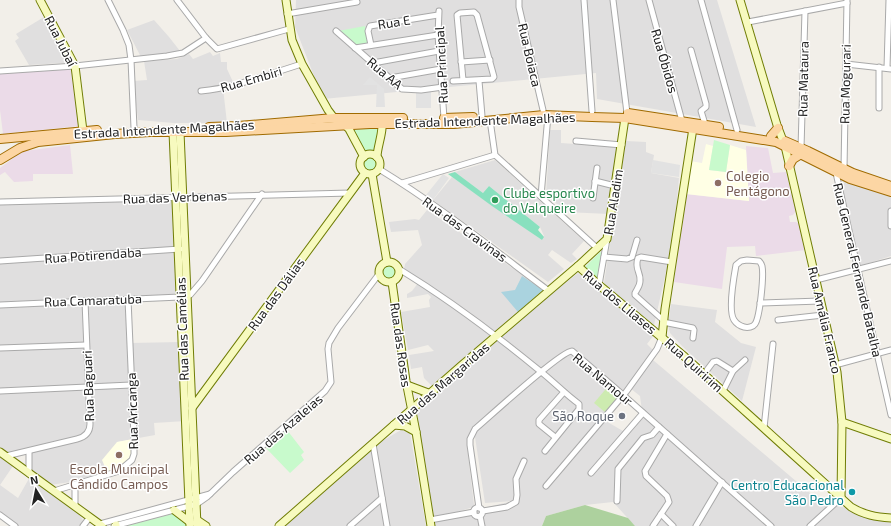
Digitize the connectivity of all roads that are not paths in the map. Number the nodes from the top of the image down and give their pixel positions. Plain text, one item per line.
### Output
1 (40, 0) edge
2 (108, 0) edge
3 (177, 0) edge
4 (286, 0) edge
5 (518, 0) edge
6 (584, 0) edge
7 (613, 0) edge
8 (649, 0) edge
9 (701, 0) edge
10 (740, 0) edge
11 (889, 0) edge
12 (357, 2) dead end
13 (847, 2) edge
14 (335, 3) edge
15 (805, 11) junction
16 (439, 13) joint
17 (287, 14) junction
18 (748, 22) junction
19 (289, 29) junction
20 (336, 31) dead end
21 (438, 35) junction
22 (206, 38) junction
23 (371, 45) junction
24 (355, 48) junction
25 (691, 50) dead end
26 (439, 51) junction
27 (132, 60) junction
28 (490, 60) junction
29 (461, 62) junction
30 (373, 63) junction
31 (302, 64) junction
32 (846, 64) junction
33 (76, 66) junction
34 (879, 67) junction
35 (889, 68) edge
36 (441, 69) junction
37 (0, 71) edge
38 (390, 78) junction
39 (463, 80) junction
40 (453, 81) dead end
41 (480, 81) junction
42 (443, 88) junction
43 (201, 91) dead end
44 (879, 108) dead end
45 (592, 111) junction
46 (546, 113) junction
47 (482, 116) junction
48 (626, 116) junction
49 (334, 118) junction
50 (444, 118) junction
51 (490, 120) junction
52 (381, 121) junction
53 (682, 121) junction
54 (705, 124) junction
55 (345, 125) junction
56 (134, 128) junction
57 (693, 128) junction
58 (778, 128) junction
59 (737, 130) junction
60 (83, 131) junction
61 (177, 132) junction
62 (771, 136) junction
63 (0, 139) edge
64 (576, 141) dead end
65 (784, 143) junction
66 (622, 145) junction
67 (801, 151) junction
68 (11, 154) junction
69 (496, 155) junction
70 (0, 157) edge
71 (364, 157) junction
72 (377, 157) junction
73 (0, 160) edge
74 (0, 164) edge
75 (789, 166) junction
76 (597, 168) dead end
77 (379, 169) junction
78 (840, 171) junction
79 (368, 173) junction
80 (595, 181) junction
81 (402, 183) junction
82 (615, 186) junction
83 (891, 186) edge
84 (891, 192) edge
85 (350, 193) junction
86 (262, 194) junction
87 (541, 196) junction
88 (179, 197) junction
89 (593, 198) dead end
90 (0, 202) edge
91 (891, 211) edge
92 (891, 226) edge
93 (607, 239) junction
94 (637, 240) dead end
95 (597, 248) junction
96 (182, 249) junction
97 (604, 257) junction
98 (0, 261) edge
99 (891, 261) edge
100 (387, 262) junction
101 (672, 262) junction
102 (578, 266) junction
103 (399, 269) junction
104 (858, 269) junction
105 (379, 274) junction
106 (816, 280) junction
107 (392, 282) junction
108 (599, 285) junction
109 (549, 291) junction
110 (183, 297) junction
111 (128, 299) junction
112 (85, 301) junction
113 (820, 301) junction
114 (760, 303) junction
115 (0, 305) edge
116 (823, 315) junction
117 (778, 320) dead end
118 (663, 321) junction
119 (497, 337) junction
120 (662, 337) junction
121 (693, 338) dead end
122 (774, 344) dead end
123 (86, 345) junction
124 (0, 348) edge
125 (891, 350) edge
126 (877, 353) junction
127 (745, 360) dead end
128 (835, 365) junction
129 (707, 370) dead end
130 (734, 370) junction
131 (541, 372) junction
132 (131, 385) junction
133 (407, 385) junction
134 (88, 388) junction
135 (0, 391) edge
136 (723, 391) junction
137 (564, 392) junction
138 (431, 394) junction
139 (623, 395) junction
140 (192, 407) junction
141 (412, 410) junction
142 (643, 413) junction
143 (186, 414) junction
144 (891, 415) edge
145 (842, 422) junction
146 (394, 425) junction
147 (659, 427) junction
148 (764, 428) junction
149 (416, 432) junction
150 (667, 434) junction
151 (555, 437) junction
152 (891, 439) edge
153 (372, 444) junction
154 (28, 451) junction
155 (545, 451) dead end
156 (3, 454) edge
157 (524, 461) dead end
158 (591, 473) dead end
159 (30, 474) junction
160 (722, 482) junction
161 (75, 484) junction
162 (546, 486) dead end
163 (54, 491) junction
164 (382, 498) junction
165 (841, 498) junction
166 (617, 501) dead end
167 (193, 502) junction
168 (75, 506) junction
169 (481, 509) junction
170 (174, 510) junction
171 (474, 512) junction
172 (147, 514) junction
173 (661, 514) junction
174 (0, 515) edge
175 (480, 516) junction
176 (90, 517) junction
177 (891, 518) edge
178 (430, 523) edge
179 (194, 524) edge
180 (101, 525) edge
181 (15, 526) edge
182 (83, 526) edge
183 (115, 526) edge
184 (206, 526) edge
185 (279, 526) edge
186 (350, 526) edge
187 (386, 526) edge
188 (482, 526) edge
189 (653, 526) edge
190 (673, 526) edge
191 (696, 526) edge
192 (771, 526) edge
193 (810, 526) edge

1 - 33 street, Rua Jubaí
2 - 27 street
3 - 22 street
4 - 17 street
5 - 46 street, Rua Boiaca
6 - 45 street
7 - 48 street
8 - 53 street, Rua Óbidos
9 - 59 street
10 - 18 street, Rua Amália Franco
11 - 35 street
12 - 14 street
13 - 15 street
13 - 32 street, Rua Mogurari
14 - 17 street
15 - 18 street
15 - 67 street, Rua Mataura
16 - 21 street, Rua Principal
16 - 23 street, Rua E
17 - 19 street
18 - 58 street, Rua Amália Franco
19 - 22 street
19 - 31 street
20 - 24 street, Rua AA
21 - 23 street
21 - 26 street, Rua Principal
22 - 27 street
23 - 24 street
24 - 30 street, Rua AA
25 - 54 street
26 - 30 street
26 - 36 street, Rua Principal
27 - 33 street
27 - 56 street
28 - 29 street
28 - 29 street
28 - 41 street
29 - 39 street
30 - 38 street, Rua AA
31 - 43 street, Rua Embiri
31 - 49 street
32 - 34 street
32 - 78 street, Rua Mogurari
33 - 37 street
33 - 60 street, Rua Jubaí
34 - 35 street
34 - 44 street
36 - 38 street
36 - 42 street, Rua Principal
38 - 42 street, Rua AA
39 - 40 street
39 - 41 street
41 - 47 street
42 - 50 street, Rua Principal
45 - 46 main road, Estrada Intendente Magalhães
45 - 48 main road, Estrada Intendente Magalhães
46 - 47 main road, Estrada Intendente Magalhães
46 - 48 main road, Estrada Intendente Magalhães
46 - 51 main road, Estrada Intendente Magalhães
46 - 87 street, Rua Boiaca
47 - 50 main road, Estrada Intendente Magalhães
48 - 53 main road, Estrada Intendente Magalhães
48 - 57 main road, Estrada Intendente Magalhães
48 - 66 street, Rua Aladim
49 - 52 main road, Estrada Intendente Magalhães
49 - 55 street
49 - 56 main road, Estrada Intendente Magalhães
50 - 52 main road, Estrada Intendente Magalhães
51 - 52 main road, Estrada Intendente Magalhães
51 - 69 street
52 - 55 main road, Estrada Intendente Magalhães
52 - 72 street
53 - 54 main road, Estrada Intendente Magalhães
54 - 59 main road, Estrada Intendente Magalhães
55 - 61 main road, Estrada Intendente Magalhães
55 - 71 street
56 - 60 main road, Estrada Intendente Magalhães
57 - 65 main road, Estrada Intendente Magalhães
57 - 101 street, Rua Quiririm
58 - 62 main road
58 - 65 street, Rua Amália Franco
59 - 62 main road, Estrada Intendente Magalhães
60 - 63 main road, Estrada Intendente Magalhães
61 - 68 main road, Estrada Intendente Magalhães
61 - 88 street, Rua das Camélias
62 - 65 main road, Estrada Intendente Magalhães
64 - 66 street
65 - 67 main road, Estrada Intendente Magalhães
65 - 75 street, Rua Amália Franco
66 - 82 street, Rua Aladim
67 - 75 main road
67 - 78 main road, Estrada Intendente Magalhães
68 - 70 main road
68 - 73 main road, Estrada Intendente Magalhães
68 - 74 main road
69 - 81 street
69 - 87 street
71 - 72 street
71 - 79 street
72 - 77 street
75 - 106 street, Rua Amália Franco
76 - 80 street
77 - 79 street
77 - 81 street, Rua das Cravinas
78 - 83 main road, Estrada Intendente Magalhães
78 - 84 main road, Estrada Intendente Magalhães
78 - 104 street, Rua General Fernande Batalha
79 - 85 street, Rua das Dálias
79 - 100 street
80 - 82 street
80 - 89 street
81 - 109 street, Rua das Cravinas
82 - 93 street, Rua Aladim
85 - 86 street, Rua das Verbenas
85 - 140 street, Rua das Dálias
86 - 88 street, Rua das Verbenas
86 - 110 street
87 - 95 street
88 - 90 street, Rua das Verbenas
88 - 96 street, Rua das Camélias
91 - 92 street
93 - 95 street, Rua das Margaridas
93 - 97 street, Rua Aladim
94 - 97 street
95 - 102 street, Rua das Margaridas
96 - 98 street, Rua Potirendaba
96 - 110 street, Rua das Camélias
97 - 108 street, Rua Aladim
99 - 104 street
100 - 103 street
100 - 105 street
101 - 118 street, Rua Quiririm
101 - 118 street
102 - 108 street, Rua dos Lilases
102 - 109 street, Rua das Margaridas
103 - 107 street
103 - 119 street
104 - 106 street
104 - 126 street, Rua General Fernande Batalha
105 - 107 street
105 - 167 street, Rua das Azaleias
106 - 113 street, Rua Amália Franco
107 - 133 street, Rua das Rosas
108 - 120 street, Rua dos Lilases
109 - 119 street, Rua das Margaridas
110 - 111 street, Rua Camaratuba
110 - 140 street, Rua das Camélias
110 - 143 street, Rua das Camélias
111 - 112 street, Rua Camaratuba
111 - 132 street, Rua Aricanga
112 - 115 street, Rua Camaratuba
112 - 123 street, Rua Baguari
113 - 114 street
113 - 116 street, Rua Amália Franco
114 - 114 street
116 - 117 street
116 - 128 street, Rua Amália Franco
118 - 120 street, Rua Quiririm
118 - 121 street
119 - 131 street
119 - 138 street, Rua das Margaridas
120 - 136 street, Rua Quiririm
120 - 139 street
122 - 148 street
123 - 124 street
123 - 134 street, Rua Baguari
125 - 126 street
126 - 128 street
126 - 144 street, Rua General Fernande Batalha
127 - 130 street
128 - 145 street, Rua Amália Franco
129 - 130 street
130 - 136 street
131 - 137 street
131 - 139 street, Rua Namour
131 - 169 street, Rua Namour
132 - 134 street
132 - 161 street, Rua Aricanga
133 - 138 street
133 - 141 street, Rua das Rosas
134 - 135 street
134 - 154 street, Rua Baguari
136 - 148 street, Rua Quiririm
137 - 151 street
137 - 151 street
138 - 141 street, Rua das Margaridas
139 - 142 street, Rua Namour
139 - 162 street
140 - 143 street, Rua das Dálias
140 - 167 street, Rua das Camélias
141 - 146 street, Rua das Margaridas
141 - 149 street, Rua das Rosas
142 - 147 street, Rua Namour
142 - 158 street
143 - 167 street, Rua das Camélias
145 - 152 street
145 - 165 street, Rua Amália Franco
146 - 149 street
146 - 153 street, Rua das Margaridas
147 - 150 street, Rua Namour
147 - 166 street
148 - 165 street, Rua Quiririm
149 - 178 street, Rua das Rosas
150 - 160 street, Rua Namour
150 - 173 street
151 - 155 street
153 - 164 street
153 - 185 street, Rua das Margaridas
154 - 156 street, Rua Baguari
154 - 159 street
156 - 159 street
157 - 169 street
159 - 163 street
160 - 191 street
160 - 192 street, Rua Namour
161 - 163 street, Rua Aricanga
161 - 168 street
163 - 168 street
164 - 186 street
164 - 187 street
165 - 177 street, Rua Quiririm
165 - 193 street
167 - 170 street
167 - 172 street
167 - 179 street, Rua das Camélias
168 - 176 street
169 - 171 street
169 - 175 street
170 - 172 street
170 - 179 street
171 - 175 street
171 - 178 street
172 - 180 street
172 - 183 street
173 - 189 street
173 - 190 street
174 - 181 street
175 - 188 street
176 - 180 street
176 - 182 street
179 - 184 street

